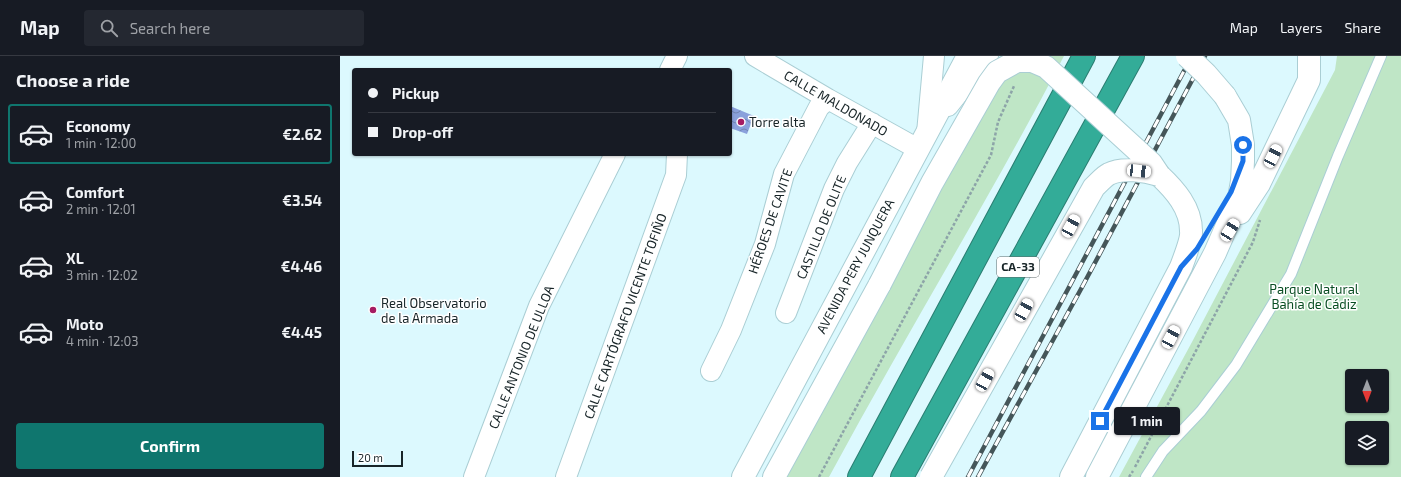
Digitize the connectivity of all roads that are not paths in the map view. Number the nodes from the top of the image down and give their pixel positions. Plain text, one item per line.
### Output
1 (677, 56) edge
2 (755, 56) edge
3 (934, 56) edge
4 (968, 56) edge
5 (988, 56) edge
6 (1084, 56) edge
7 (1133, 56) edge
8 (1187, 56) edge
9 (1309, 56) edge
10 (1381, 56) edge
11 (671, 68) edge
12 (828, 99) junction
13 (872, 124) junction
14 (922, 141) junction
15 (614, 156) edge
16 (677, 156) edge
17 (1243, 161) junction
18 (1159, 175) junction
19 (1215, 253) junction
20 (1181, 267) junction
21 (786, 313) dead end
22 (711, 371) dead end
23 (474, 477) edge
24 (566, 477) edge
25 (743, 477) edge
26 (774, 477) edge
27 (859, 477) edge
28 (902, 477) edge
29 (931, 477) edge
30 (1070, 477) edge
31 (1097, 477) edge
32 (1146, 477) edge

1 - 11 street
2 - 12 street, CALLE MALDONADO
3 - 14 street
4 - 14 street, AVENIDA PERY JUNQUERA
5 - 14 street
6 - 27 highway, CA-33
7 - 28 highway, CA-33
8 - 17 street, bridge
9 - 19 street
10 - 32 lane
12 - 13 street, CALLE MALDONADO
12 - 22 street, HÉROES DE CAVITE
13 - 14 street, CALLE MALDONADO
13 - 21 street, CASTILLO DE OLITE
14 - 25 street, AVENIDA PERY JUNQUERA
15 - 23 street, CALLE ANTONIO DE ULLOA
16 - 24 street, CALLE CARTÓGRAFO VICENTE TOFIÑO
17 - 19 street
17 - 20 street
18 - 20 street
18 - 26 street, bridge
18 - 29 street, bridge
19 - 31 street
20 - 30 street

